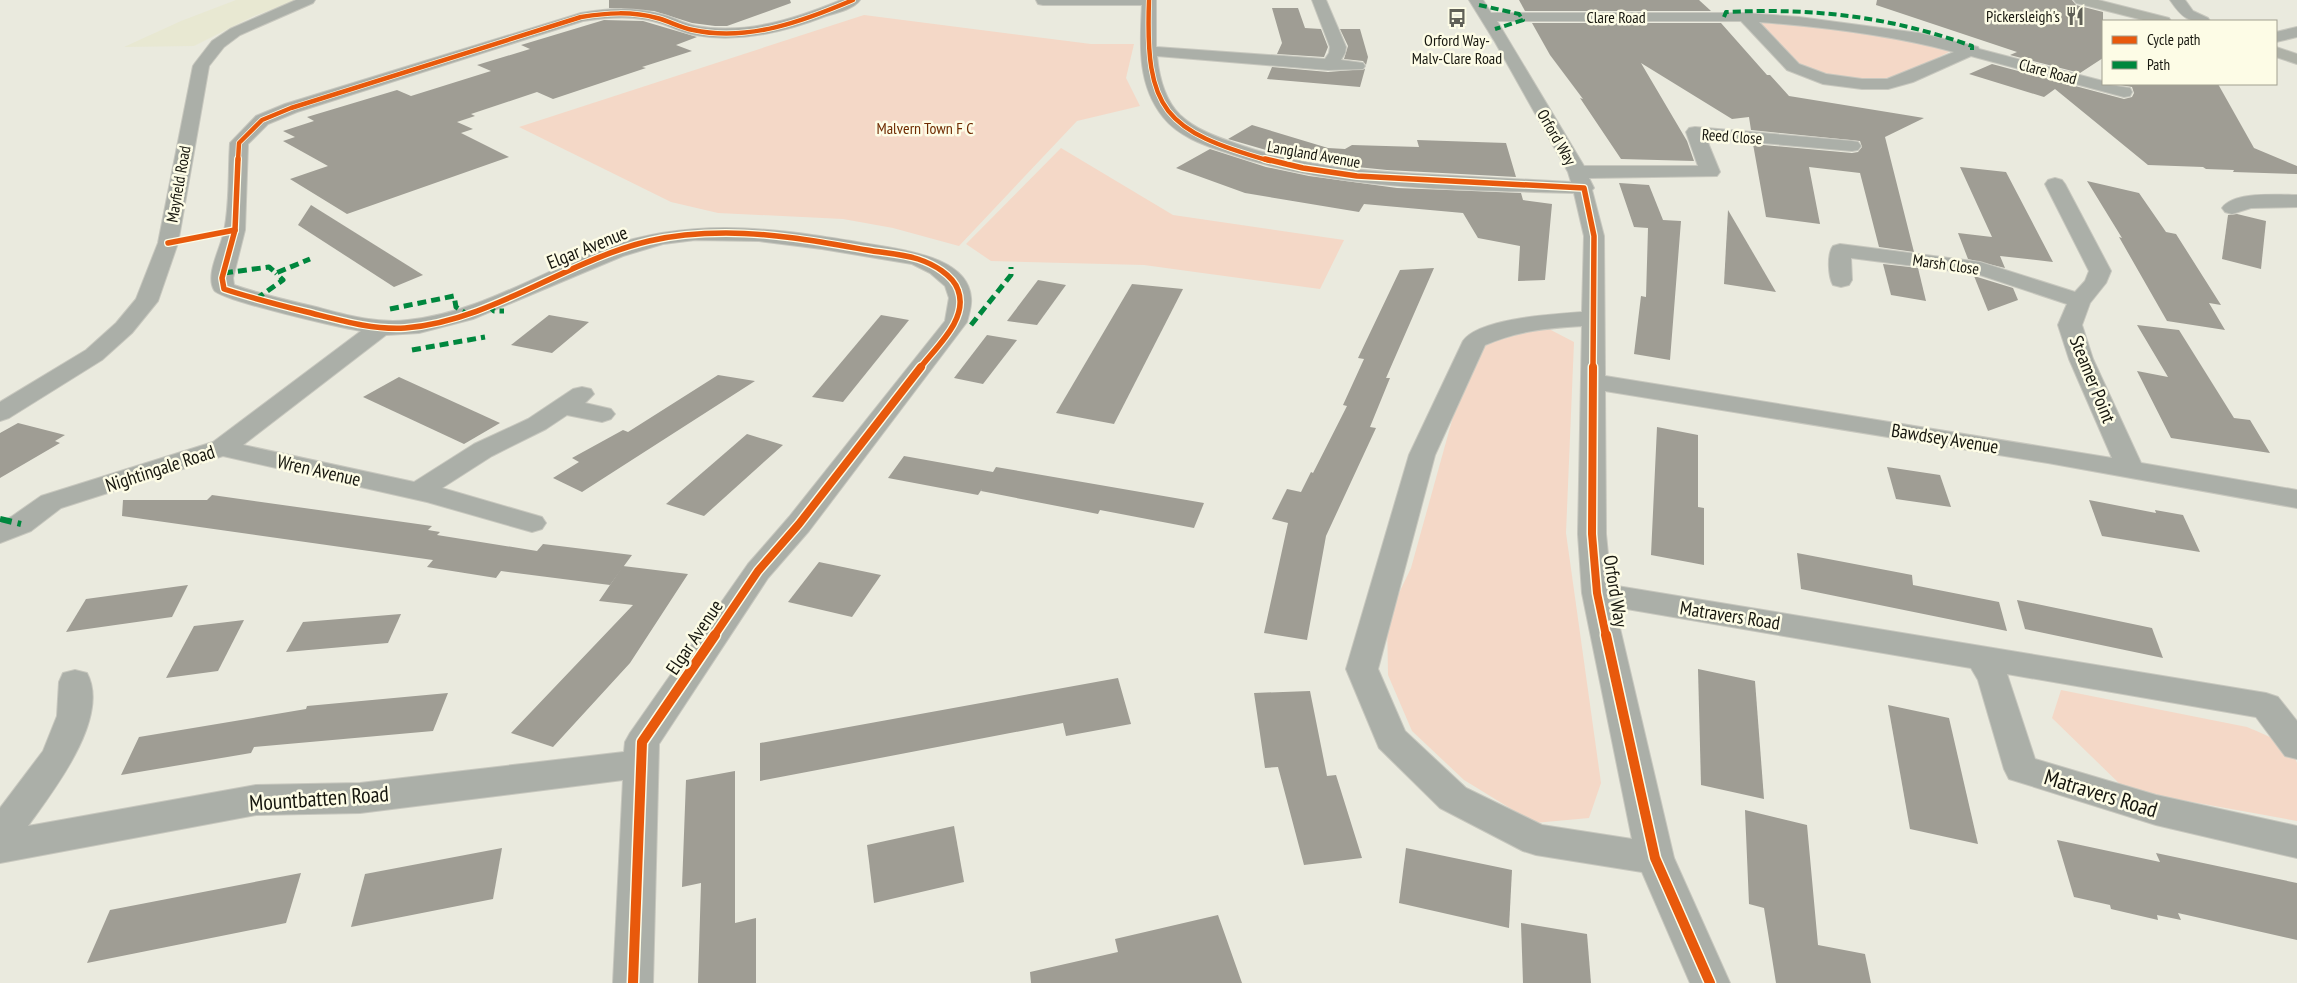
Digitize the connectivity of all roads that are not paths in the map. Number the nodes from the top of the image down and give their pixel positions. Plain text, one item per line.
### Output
1 (308, 0) edge
2 (852, 0) edge
3 (1149, 0) edge
4 (1319, 0) edge
5 (1476, 0) edge
6 (2081, 0) edge
7 (2177, 0) edge
8 (1043, 1) edge
9 (613, 5) edge
10 (1486, 17) junction
11 (1745, 17) junction
12 (2160, 20) edge
13 (2201, 20) edge
14 (2297, 32) edge
15 (2277, 36) edge
16 (1972, 50) junction
17 (1147, 51) junction
18 (2277, 52) edge
19 (2297, 59) edge
20 (1328, 65) junction
21 (1357, 66) dead end
22 (2124, 92) dead end
23 (1852, 146) dead end
24 (1581, 180) junction
25 (2055, 184) dead end
26 (2297, 201) edge
27 (2232, 208) dead end
28 (1841, 280) dead end
29 (2079, 300) junction
30 (1592, 318) junction
31 (380, 328) junction
32 (1592, 381) junction
33 (0, 413) edge
34 (602, 414) dead end
35 (222, 448) junction
36 (2131, 471) junction
37 (417, 492) junction
38 (2297, 499) edge
39 (532, 523) dead end
40 (0, 534) edge
41 (1597, 593) junction
42 (1981, 657) junction
43 (75, 682) dead end
44 (2297, 746) edge
45 (641, 764) junction
46 (0, 836) edge
47 (2297, 842) edge
48 (0, 847) edge
49 (1655, 858) junction
50 (633, 983) edge
51 (1710, 983) edge

1 - 33 street, Mayfield Road
2 - 9 street, Elgar Avenue
3 - 8 street, Langland Avenue
3 - 17 street, Langland Avenue
4 - 20 street
5 - 10 street, Orford Way
6 - 12 main road
7 - 13 street
9 - 31 street, Elgar Avenue
10 - 11 street, Clare Road
10 - 24 street, Orford Way
11 - 16 street, Clare Road
11 - 16 street
14 - 15 street
16 - 22 street, Clare Road
17 - 20 street
17 - 24 street, Langland Avenue
18 - 19 main road
20 - 21 street
23 - 24 street, Reed Close
24 - 30 street, Orford Way
25 - 29 street, Steamer Point
26 - 27 street
28 - 29 street, Marsh Close
29 - 36 street, Steamer Point
30 - 32 street, Orford Way
30 - 49 street
31 - 35 street, Nightingale Road
31 - 45 street, Elgar Avenue
32 - 36 street, Bawdsey Avenue
32 - 41 street, Orford Way
34 - 37 street
35 - 37 street, Wren Avenue
35 - 40 street, Nightingale Road
36 - 38 street, Bawdsey Avenue
37 - 39 street, Wren Avenue
41 - 42 street, Matravers Road
41 - 49 street, Orford Way
42 - 44 street, Matravers Road
42 - 47 street, Matravers Road
43 - 46 street
45 - 48 street, Mountbatten Road
45 - 50 street, Elgar Avenue
49 - 51 street, Orford Way

